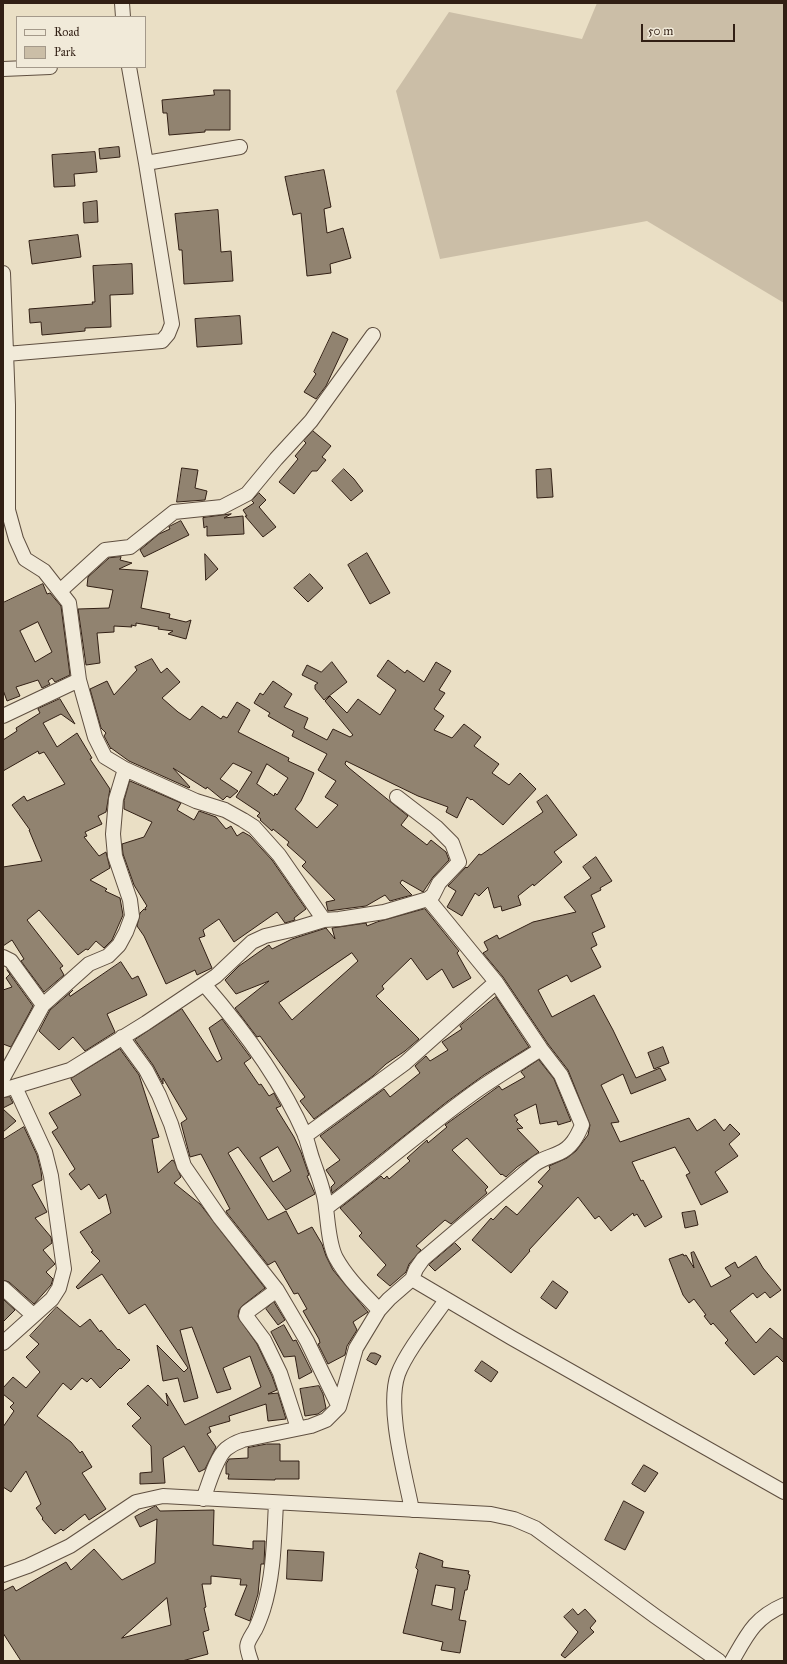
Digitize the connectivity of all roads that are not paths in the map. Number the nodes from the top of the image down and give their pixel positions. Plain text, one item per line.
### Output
1 (122, 3) edge
2 (123, 16) edge
3 (26, 68) edge
4 (128, 68) edge
5 (3, 69) edge
6 (240, 147) dead end
7 (146, 163) junction
8 (3, 273) edge
9 (3, 283) edge
10 (374, 335) dead end
11 (6, 354) junction
12 (6, 443) edge
13 (60, 591) junction
14 (79, 680) junction
15 (4, 712) edge
16 (125, 769) junction
17 (398, 797) dead end
18 (428, 899) junction
19 (324, 920) junction
20 (3, 957) edge
21 (496, 982) junction
22 (204, 984) junction
23 (43, 1005) junction
24 (122, 1037) junction
25 (540, 1049) junction
26 (3, 1078) edge
27 (9, 1088) edge
28 (305, 1136) junction
29 (326, 1208) junction
30 (412, 1279) junction
31 (3, 1288) edge
32 (277, 1290) junction
33 (446, 1300) junction
34 (379, 1310) junction
35 (33, 1315) junction
36 (3, 1343) edge
37 (339, 1407) junction
38 (298, 1428) junction
39 (784, 1492) edge
40 (203, 1499) junction
41 (276, 1503) junction
42 (412, 1510) junction
43 (3, 1575) edge
44 (784, 1605) edge
45 (251, 1661) edge
46 (719, 1661) edge
47 (732, 1661) edge

1 - 2 street
3 - 5 street
4 - 7 street
6 - 7 street
7 - 11 street
8 - 9 street
9 - 11 street
10 - 13 street
11 - 12 street
12 - 13 street
13 - 14 street
14 - 15 street
14 - 16 street
16 - 19 street
16 - 23 street
17 - 18 street
18 - 19 street
18 - 21 street
19 - 22 street
20 - 23 street
21 - 25 street
21 - 28 street
22 - 24 street
22 - 28 street
23 - 26 street
24 - 27 street
24 - 32 street
25 - 29 street
25 - 30 street
27 - 35 street
28 - 29 street
29 - 34 street
30 - 33 street
30 - 34 street
31 - 35 street
32 - 37 street
32 - 38 street
33 - 39 street
33 - 42 street
34 - 37 street
35 - 36 street
37 - 38 street
38 - 40 street
40 - 41 street
40 - 43 street
41 - 42 street
41 - 45 street
42 - 46 street
44 - 47 street

